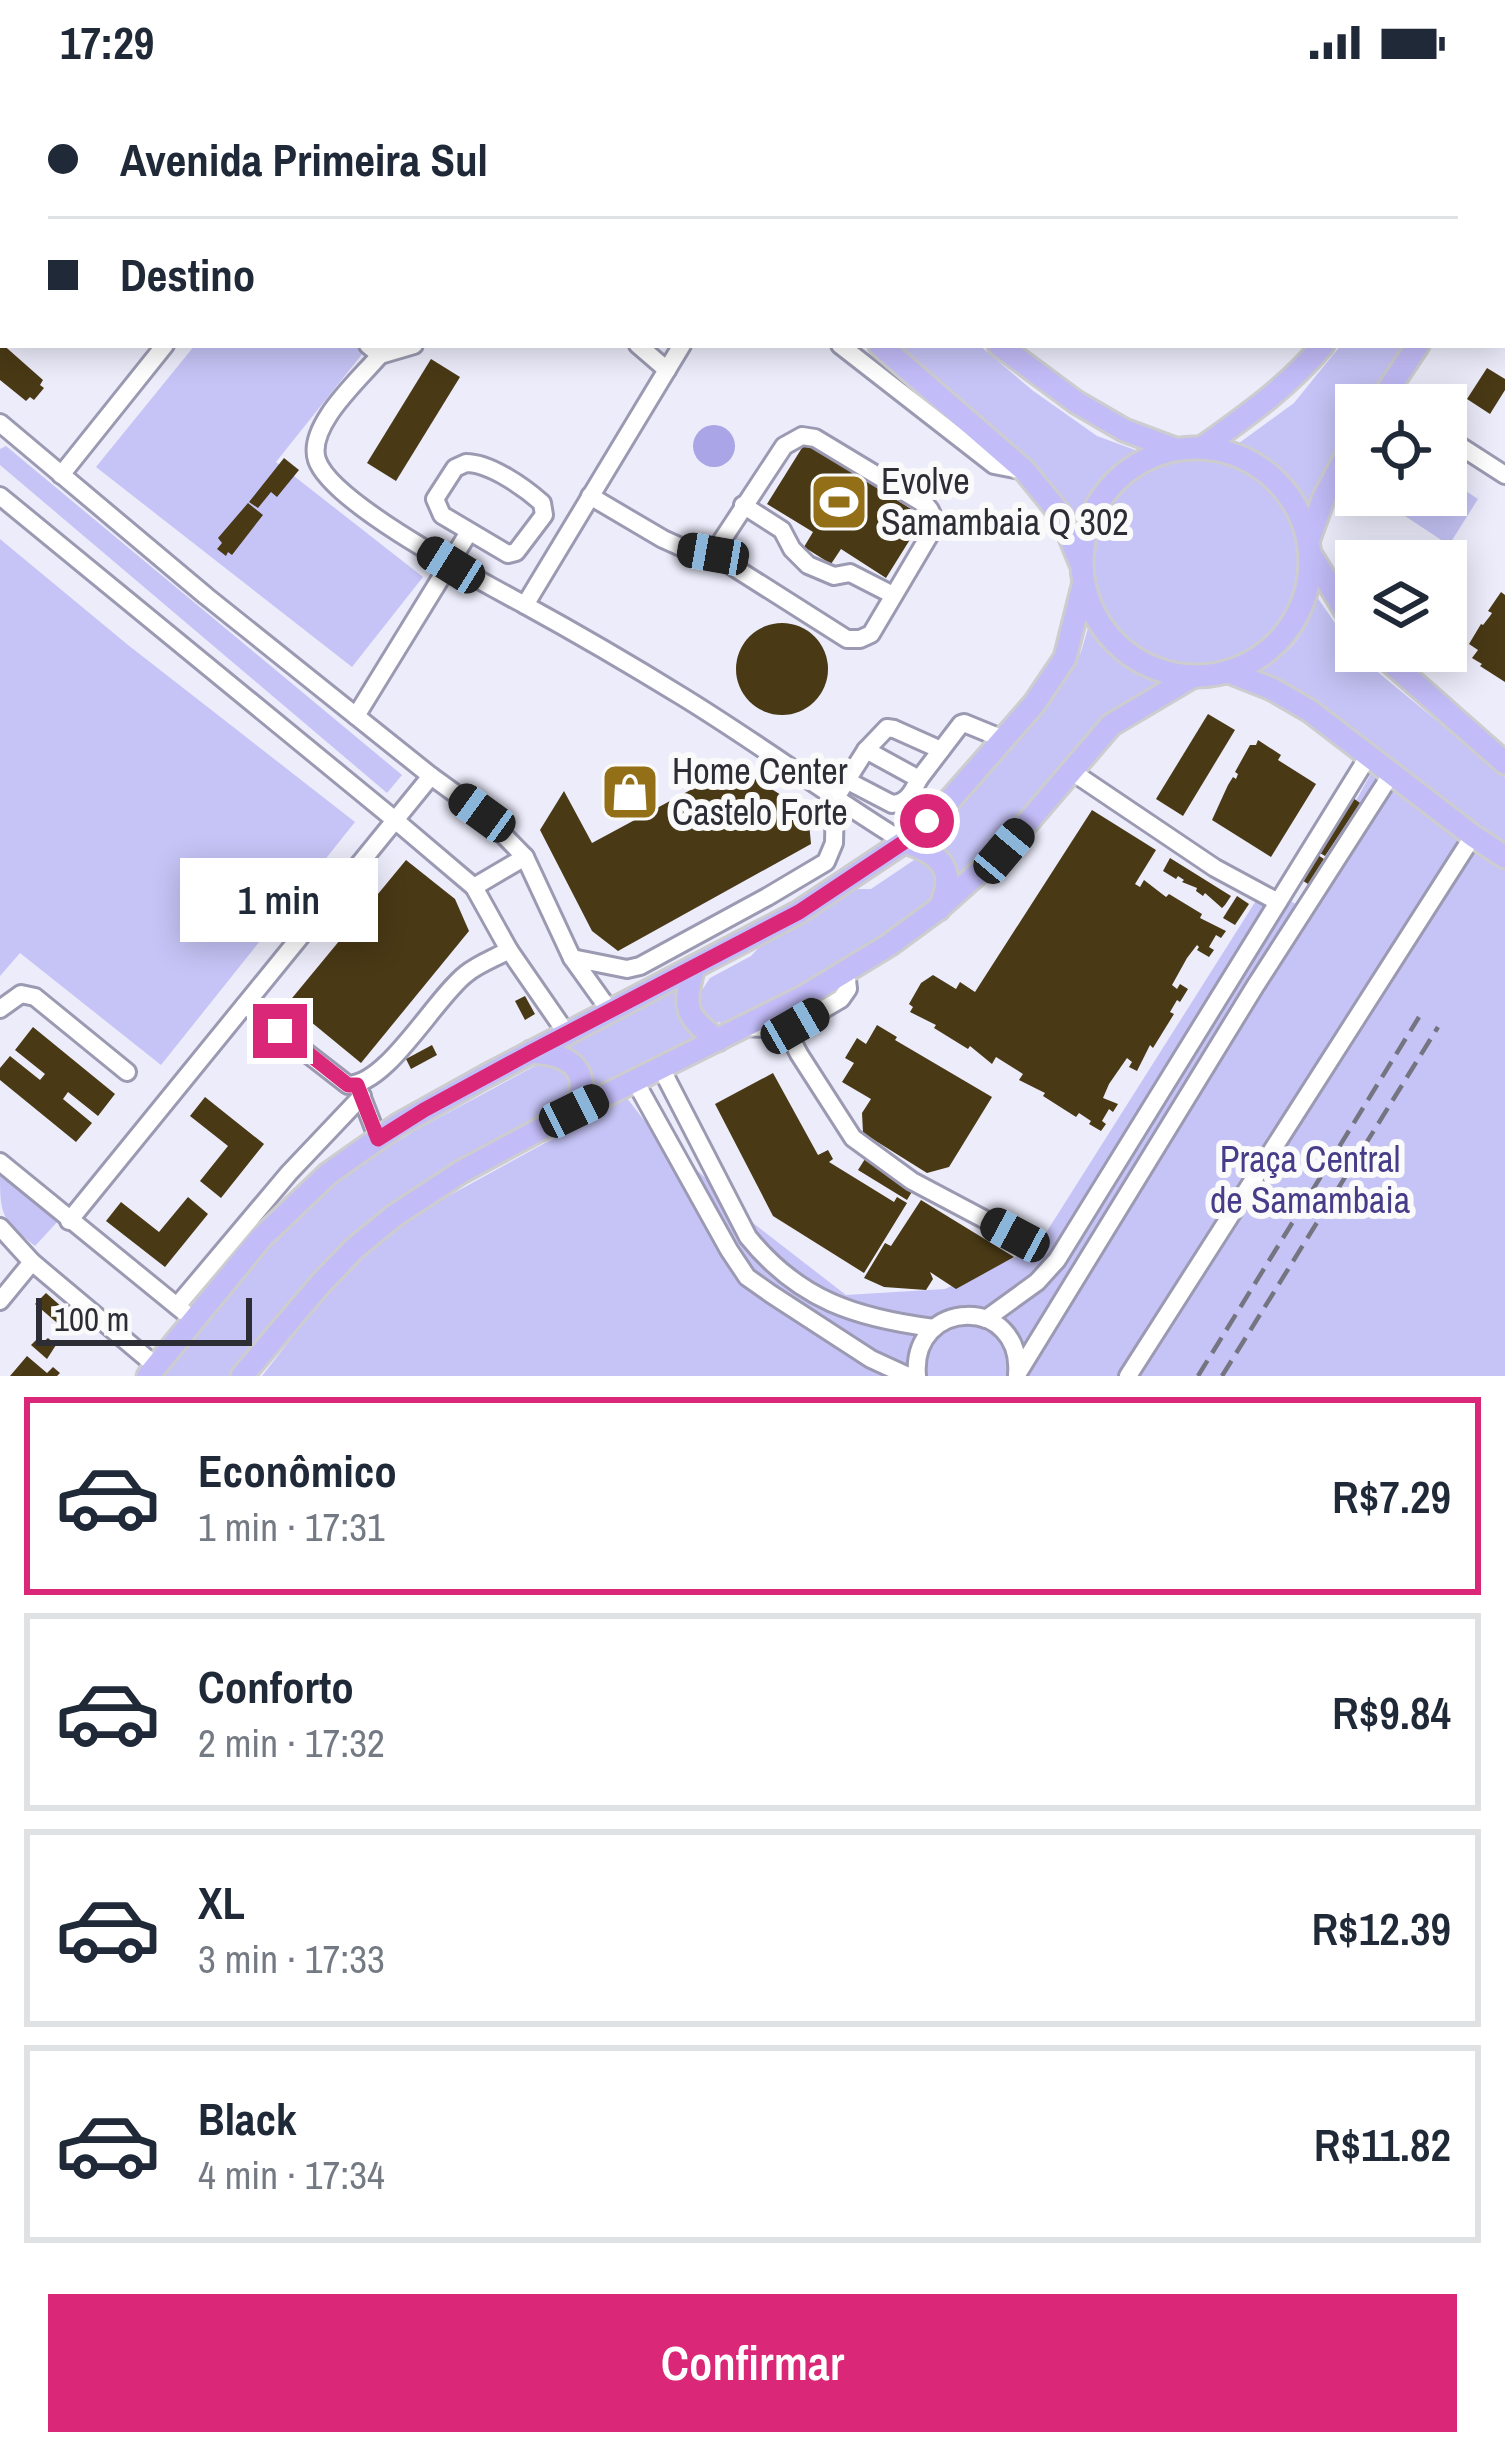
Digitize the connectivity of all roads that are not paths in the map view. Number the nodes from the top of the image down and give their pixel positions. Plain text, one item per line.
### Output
1 (163, 348) edge
2 (641, 348) edge
3 (680, 348) edge
4 (844, 348) edge
5 (883, 348) edge
6 (1003, 348) edge
7 (1320, 348) edge
8 (1416, 348) edge
9 (374, 350) edge
10 (667, 370) junction
11 (1396, 384) edge
12 (0, 423) edge
13 (1203, 447) junction
14 (1175, 449) junction
15 (1467, 451) edge
16 (1025, 471) junction
17 (61, 475) junction
18 (1505, 475) edge
19 (1335, 477) edge
20 (0, 496) edge
21 (590, 496) junction
22 (743, 505) junction
23 (469, 532) junction
24 (1310, 548) junction
25 (713, 554) junction
26 (1081, 562) junction
27 (451, 565) junction
28 (1083, 586) junction
29 (1335, 591) edge
30 (893, 595) junction
31 (525, 605) junction
32 (1229, 672) junction
33 (1401, 672) edge
34 (1192, 677) junction
35 (356, 716) junction
36 (1003, 739) junction
37 (1478, 741) junction
38 (1505, 748) edge
39 (866, 750) junction
40 (941, 750) junction
41 (1369, 755) junction
42 (1505, 763) edge
43 (1071, 771) junction
44 (1391, 773) junction
45 (431, 776) junction
46 (920, 779) junction
47 (845, 780) junction
48 (835, 800) junction
49 (395, 820) junction
50 (1473, 836) junction
51 (904, 842) junction
52 (525, 857) junction
53 (1505, 857) edge
54 (474, 887) junction
55 (767, 897) junction
56 (1278, 902) junction
57 (813, 904) junction
58 (938, 909) junction
59 (509, 950) junction
60 (572, 958) junction
61 (640, 966) junction
62 (694, 968) junction
63 (846, 971) junction
64 (635, 998) junction
65 (245, 1005) junction
66 (0, 1010) edge
67 (610, 1011) junction
68 (743, 1027) junction
69 (786, 1029) junction
70 (567, 1034) junction
71 (718, 1040) junction
72 (531, 1052) junction
73 (661, 1068) junction
74 (127, 1072) dead end
75 (635, 1081) junction
76 (359, 1091) junction
77 (574, 1111) junction
78 (378, 1139) junction
79 (0, 1162) edge
80 (69, 1220) junction
81 (0, 1227) edge
82 (1015, 1235) dead end
83 (32, 1262) junction
84 (0, 1301) edge
85 (186, 1313) junction
86 (986, 1318) junction
87 (934, 1328) junction
88 (152, 1371) edge
89 (1017, 1374) edge
90 (242, 1376) edge
91 (912, 1376) edge
92 (1128, 1376) edge

1 - 17 street
2 - 10 street
3 - 10 street
4 - 16 street
5 - 16 main road
6 - 14 main road
7 - 13 main road
8 - 11 main road
9 - 27 street
10 - 21 street
12 - 17 street
13 - 14 main road
13 - 24 main road
14 - 26 main road
15 - 18 street
16 - 26 main road
17 - 35 street
19 - 24 main road
20 - 49 street
21 - 25 street
21 - 31 street
22 - 25 street
22 - 30 street
22 - 30 street
23 - 23 street
23 - 27 street
24 - 29 main road
24 - 32 main road
25 - 30 street
26 - 28 main road
27 - 31 street
27 - 35 street
28 - 34 main road
28 - 36 main road
31 - 48 street
32 - 34 main road
32 - 41 main road
33 - 37 main road
34 - 43 main road
35 - 45 street
36 - 40 street
36 - 51 main road
37 - 38 street
37 - 42 main road
39 - 40 street
39 - 46 street
39 - 47 street
40 - 46 street
41 - 44 main road
41 - 56 street
43 - 56 street
43 - 58 main road
44 - 50 main road
44 - 89 street
45 - 49 street
45 - 52 street
46 - 47 street
47 - 48 street
48 - 51 street
48 - 55 street
49 - 54 street
49 - 65 street
50 - 53 main road
50 - 92 street
51 - 57 main road
51 - 58 main road
52 - 54 street
52 - 60 street
54 - 59 street
55 - 57 street
55 - 61 street
56 - 86 street
57 - 62 main road
58 - 63 main road
59 - 70 street
59 - 76 street
60 - 61 street
60 - 67 street
61 - 64 street
62 - 64 main road
62 - 71 main road
63 - 68 main road
63 - 69 street
64 - 67 main road
65 - 76 street
65 - 80 street
66 - 74 street
67 - 70 main road
68 - 69 street
68 - 71 main road
69 - 82 street
70 - 72 main road
71 - 73 main road
72 - 77 main road
72 - 78 main road
73 - 75 main road
73 - 87 street
75 - 77 main road
75 - 91 street
76 - 78 street
76 - 85 street
77 - 90 main road
78 - 85 main road
79 - 80 street
80 - 85 street
81 - 83 street
83 - 84 street
83 - 88 street
85 - 88 main road
86 - 87 street
86 - 89 street
87 - 91 street

